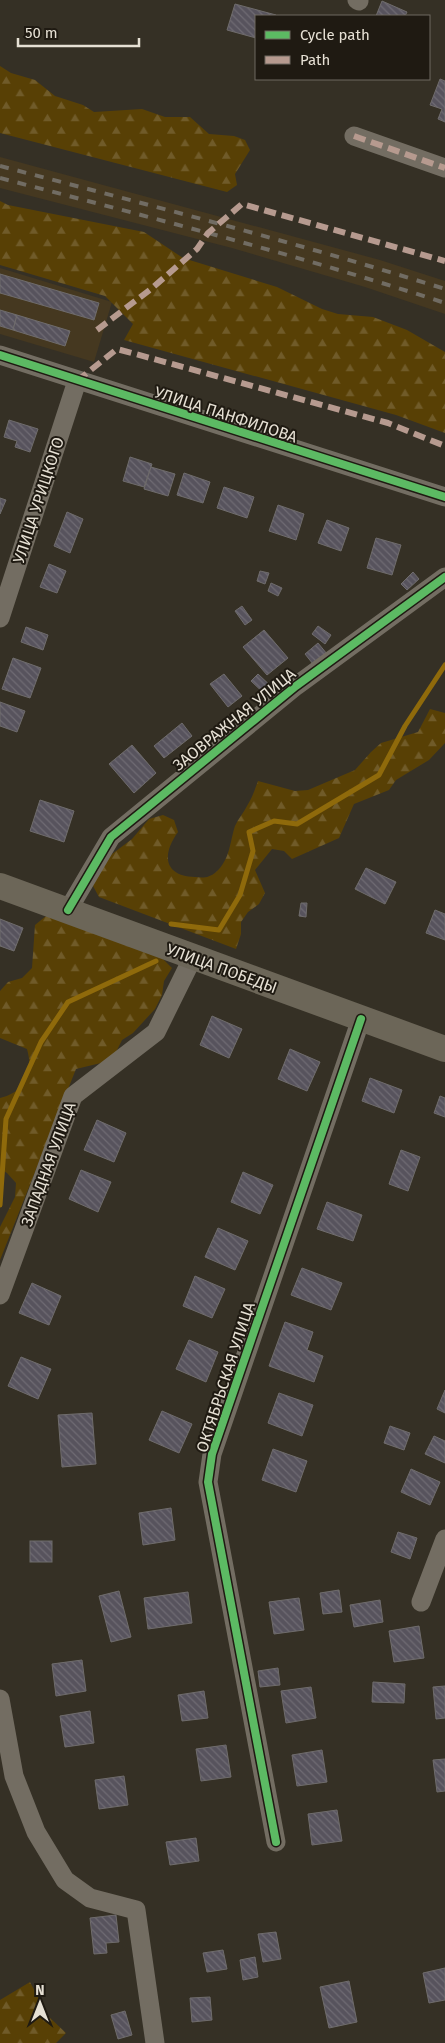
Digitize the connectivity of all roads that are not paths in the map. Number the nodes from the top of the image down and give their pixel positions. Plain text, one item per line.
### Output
1 (354, 136) dead end
2 (445, 168) edge
3 (0, 355) edge
4 (77, 381) junction
5 (445, 497) edge
6 (445, 577) edge
7 (0, 618) edge
8 (0, 886) edge
9 (68, 910) junction
10 (193, 957) junction
11 (361, 1020) junction
12 (445, 1049) edge
13 (0, 1296) edge
14 (445, 1539) edge
15 (421, 1602) dead end
16 (0, 1699) edge
17 (276, 1842) dead end
18 (155, 2043) edge

1 - 2 street
3 - 4 street, УЛИЦА ПАНФИЛОВА
4 - 5 street, УЛИЦА ПАНФИЛОВА
4 - 7 street, УЛИЦА УРИЦКОГО
6 - 9 street, ЗАОВРАЖНАЯ УЛИЦА
8 - 9 street, УЛИЦА ПОБЕДЫ
9 - 10 street, УЛИЦА ПОБЕДЫ
10 - 11 street, УЛИЦА ПОБЕДЫ
10 - 13 street, ЗАПАДНАЯ УЛИЦА
11 - 12 street, УЛИЦА ПОБЕДЫ
11 - 17 street, ОКТЯБРЬСКАЯ УЛИЦА
14 - 15 street
16 - 18 street

